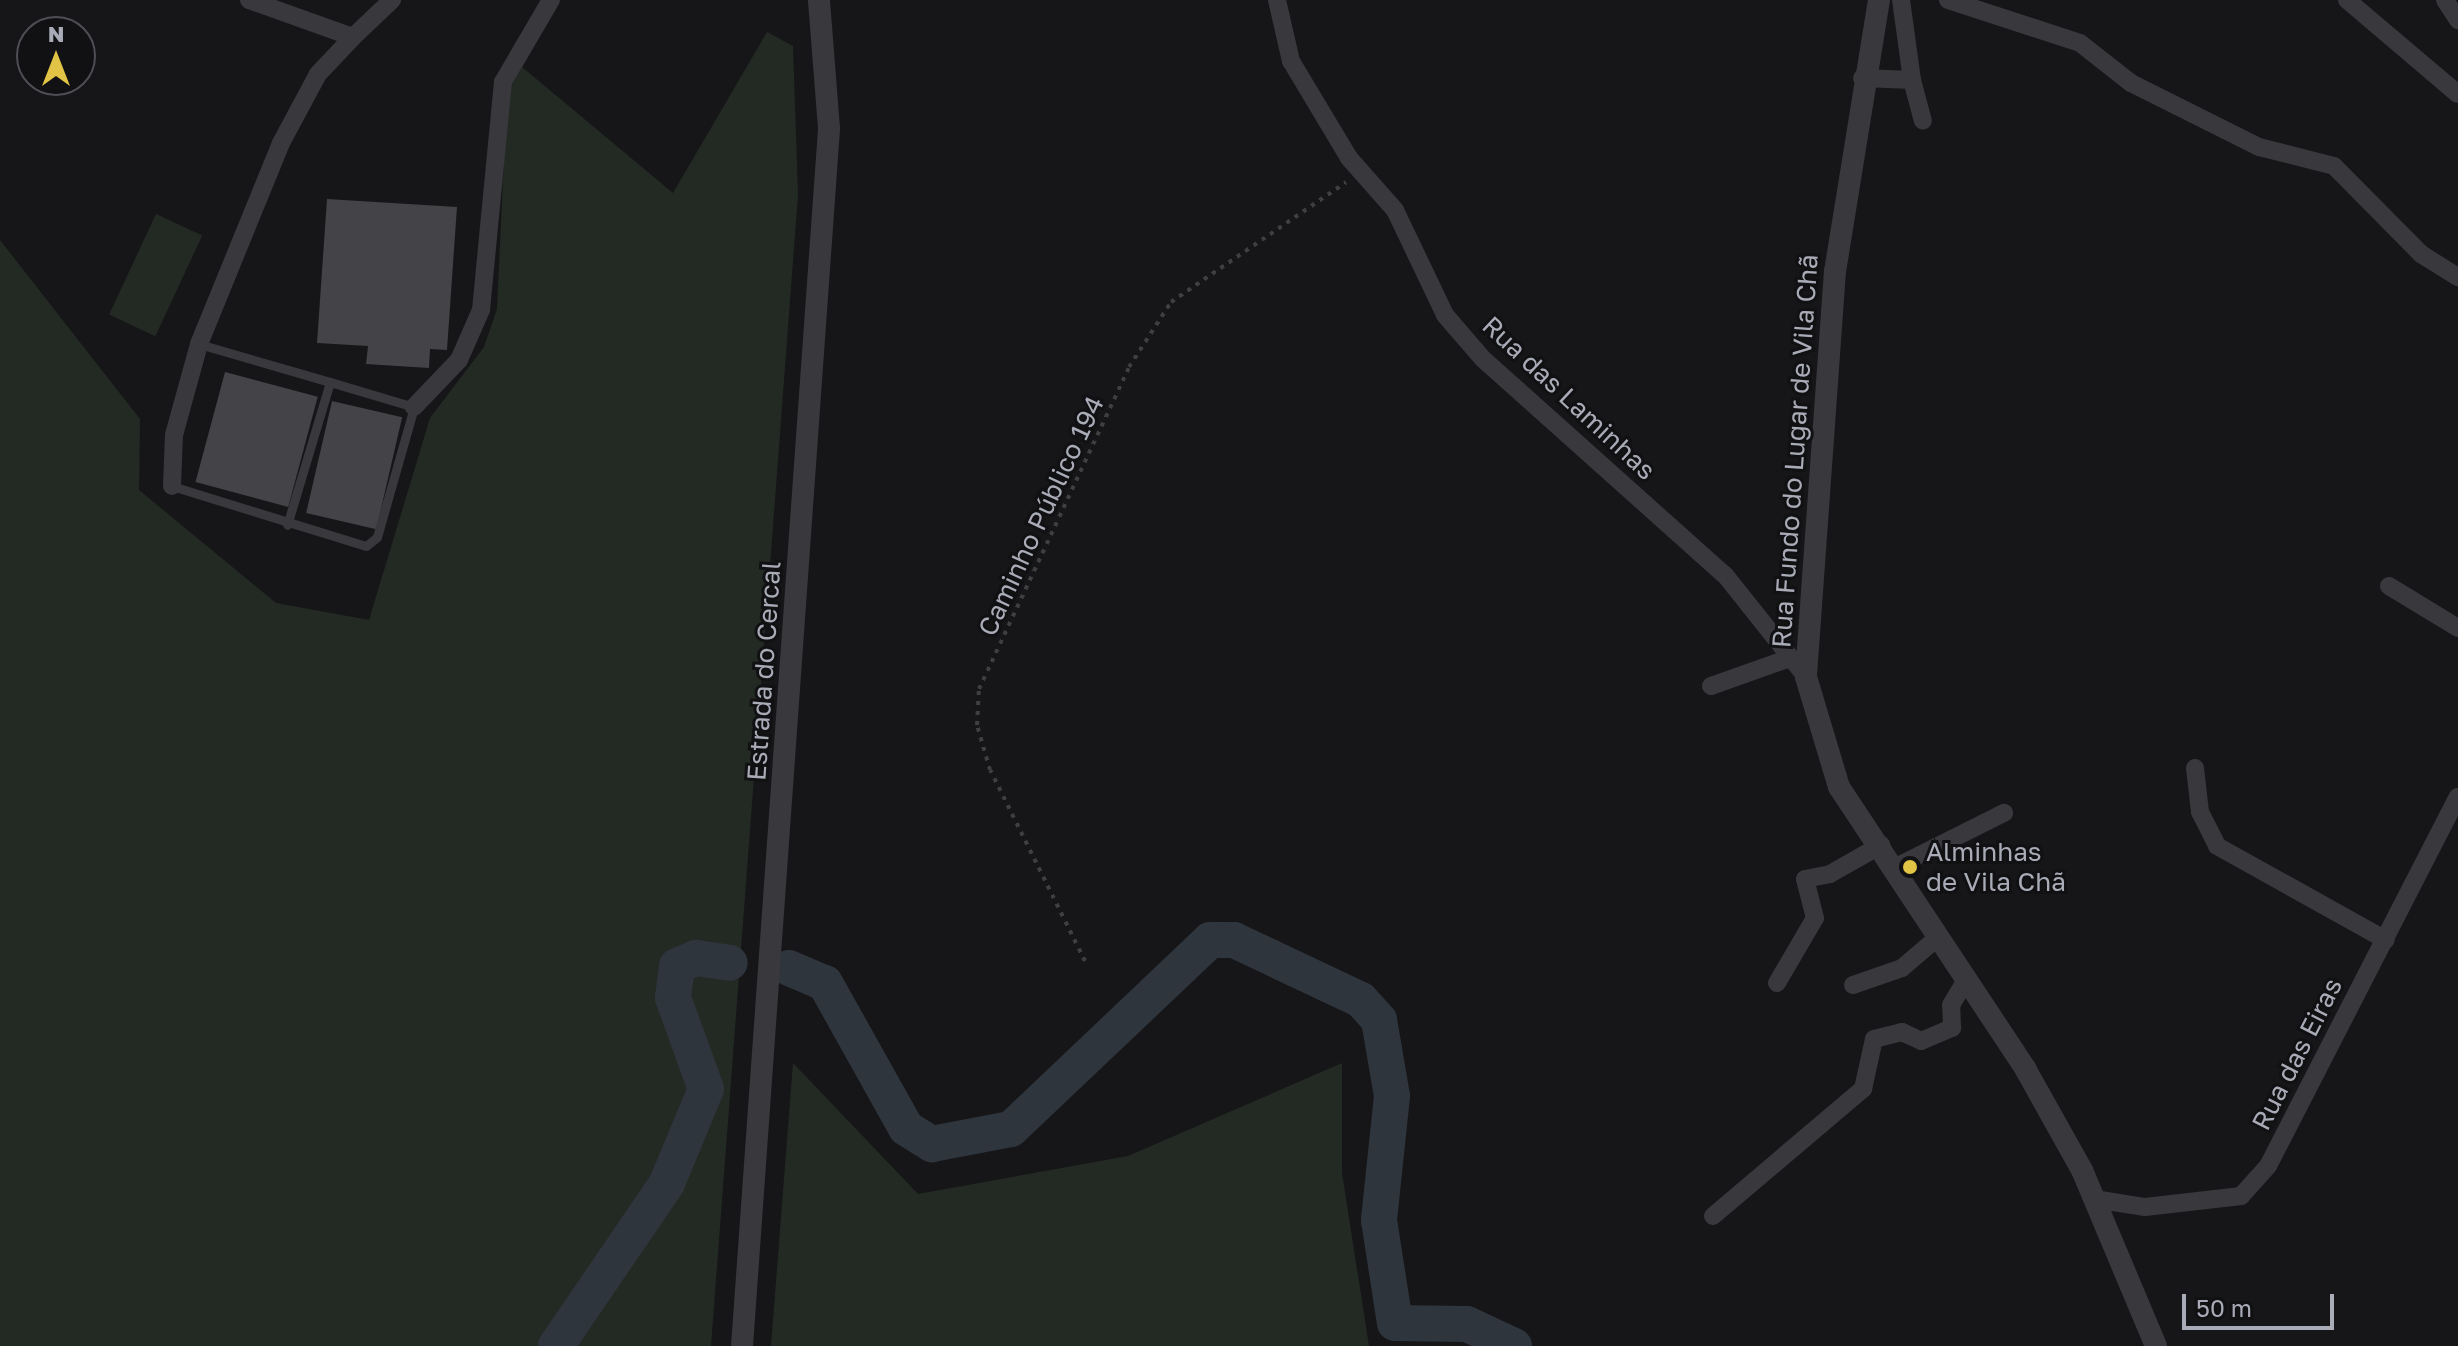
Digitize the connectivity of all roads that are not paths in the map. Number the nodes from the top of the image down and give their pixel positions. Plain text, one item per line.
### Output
1 (249, 0) edge
2 (392, 0) edge
3 (551, 0) edge
4 (819, 0) edge
5 (1277, 0) edge
6 (1879, 0) edge
7 (1901, 0) edge
8 (1948, 0) edge
9 (2347, 0) edge
10 (2445, 0) edge
11 (2458, 20) edge
12 (353, 37) junction
13 (1862, 78) junction
14 (1912, 80) junction
15 (2458, 94) edge
16 (1923, 121) dead end
17 (2458, 277) edge
18 (199, 344) junction
19 (330, 382) junction
20 (414, 407) junction
21 (172, 486) joint
22 (287, 525) junction
23 (2389, 586) dead end
24 (2458, 628) edge
25 (1790, 658) junction
26 (1806, 677) junction
27 (1711, 686) dead end
28 (2195, 768) dead end
29 (2458, 797) edge
30 (2004, 813) dead end
31 (1881, 845) junction
32 (1896, 867) junction
33 (1938, 937) junction
34 (2386, 940) junction
35 (1965, 982) junction
36 (1777, 983) dead end
37 (1853, 985) dead end
38 (2094, 1199) junction
39 (1713, 1216) dead end
40 (742, 1346) edge
41 (2156, 1346) edge

1 - 12 street
2 - 12 street
3 - 20 street
4 - 40 street, Estrada do Cercal
5 - 25 street, Rua das Laminhas
6 - 13 street, Rua Fundo do Lugar de Vila Chã
7 - 14 street
8 - 17 street
9 - 15 street
10 - 11 street
12 - 18 street
13 - 14 street
13 - 26 street, Rua Fundo do Lugar de Vila Chã
14 - 16 street
18 - 19 lane
18 - 21 street
19 - 20 lane
19 - 22 lane
20 - 22 lane
21 - 22 lane
23 - 24 street
25 - 26 street, Rua das Laminhas
25 - 27 street
26 - 31 street, Rua Fundo do Lugar de Vila Chã
28 - 34 street
29 - 34 street, Rua das Eiras
30 - 32 street
31 - 32 street, Rua Fundo do Lugar de Vila Chã
31 - 36 street
32 - 33 street, Rua Fundo do Lugar de Vila Chã
33 - 35 street, Rua Fundo do Lugar de Vila Chã
33 - 37 street
34 - 38 street, Rua das Eiras
35 - 38 street, Rua Fundo do Lugar de Vila Chã
35 - 39 street
38 - 41 street, Rua Fundo do Lugar de Vila Chã

